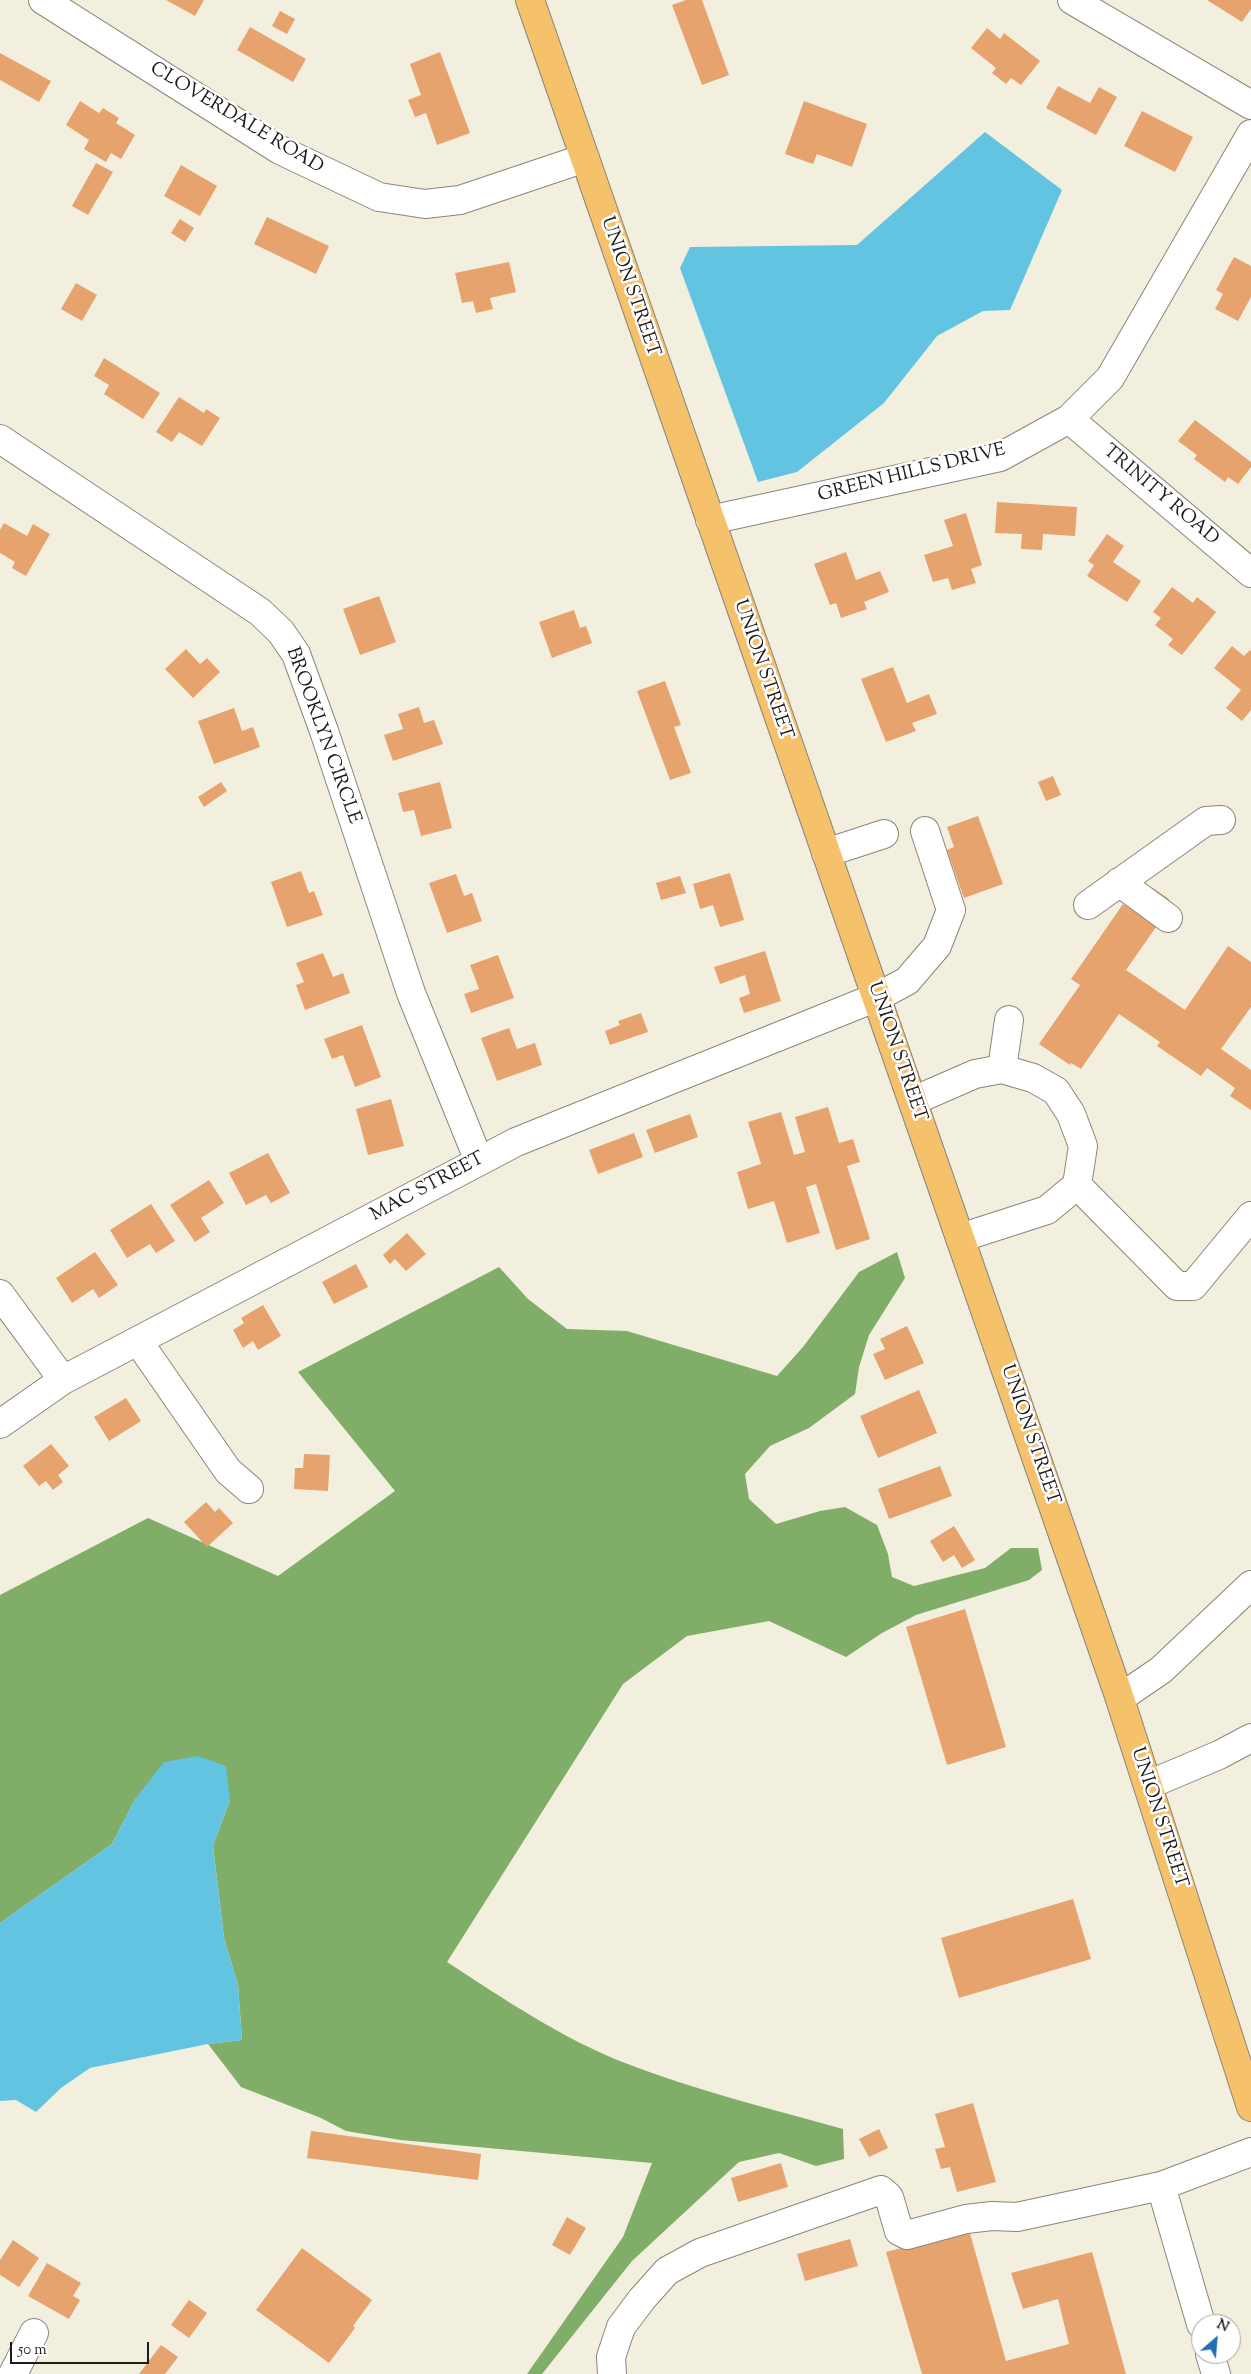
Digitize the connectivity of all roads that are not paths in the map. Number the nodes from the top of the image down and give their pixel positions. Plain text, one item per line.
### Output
1 (43, 0) edge
2 (530, 0) edge
3 (1072, 0) edge
4 (1251, 105) edge
5 (1251, 134) edge
6 (585, 158) junction
7 (1069, 419) junction
8 (0, 439) edge
9 (710, 520) junction
10 (1251, 573) edge
11 (1221, 820) dead end
12 (925, 831) dead end
13 (884, 834) dead end
14 (826, 853) junction
15 (1119, 882) junction
16 (1088, 905) dead end
17 (1168, 918) dead end
18 (877, 997) junction
19 (1009, 1020) dead end
20 (1002, 1068) junction
21 (913, 1100) junction
22 (479, 1161) junction
23 (1086, 1172) junction
24 (1251, 1216) edge
25 (960, 1238) junction
26 (0, 1294) edge
27 (138, 1341) junction
28 (63, 1380) junction
29 (0, 1424) edge
30 (249, 1489) dead end
31 (1251, 1585) edge
32 (1120, 1698) junction
33 (1251, 1738) edge
34 (1148, 1785) junction
35 (1251, 2108) edge
36 (1251, 2152) edge
37 (1161, 2186) junction
38 (1198, 2314) edge
39 (34, 2333) dead end
40 (13, 2374) edge
41 (612, 2374) edge

1 - 6 street, CLOVERDALE ROAD
2 - 6 main road, UNION STREET
3 - 4 street
5 - 7 street, GREEN HILLS DRIVE
6 - 9 main road, UNION STREET
7 - 9 street, GREEN HILLS DRIVE
7 - 10 street, TRINITY ROAD
8 - 22 street, BROOKLYN CIRCLE
9 - 14 main road, UNION STREET
11 - 15 street
12 - 18 street, MAC STREET
13 - 14 street
14 - 18 main road, UNION STREET
15 - 16 street
15 - 17 street
18 - 21 main road, UNION STREET
18 - 22 street, MAC STREET
19 - 20 street
20 - 21 street
20 - 23 street
21 - 25 main road, UNION STREET
22 - 27 street, MAC STREET
23 - 24 street
23 - 25 street
25 - 32 main road, UNION STREET
26 - 28 street
27 - 28 street, MAC STREET
27 - 30 street
28 - 29 street, MAC STREET
31 - 32 street
32 - 34 main road, UNION STREET
33 - 34 street
34 - 35 main road, UNION STREET
36 - 37 street
37 - 38 street
37 - 41 street
39 - 40 street

